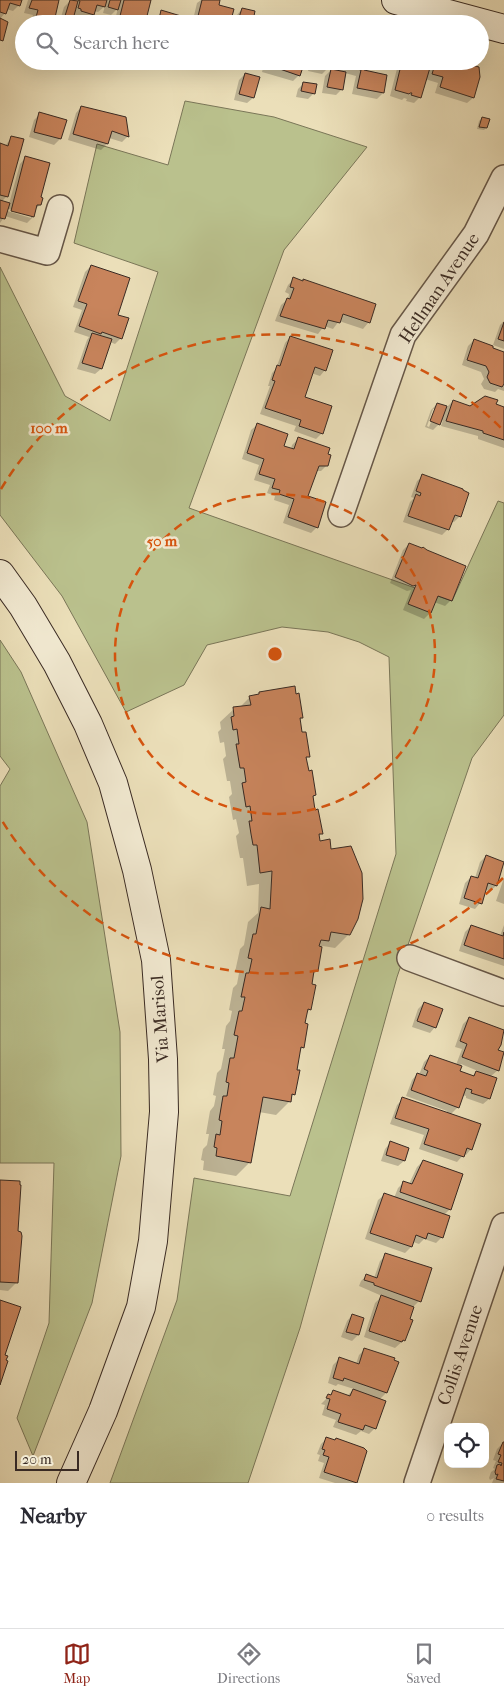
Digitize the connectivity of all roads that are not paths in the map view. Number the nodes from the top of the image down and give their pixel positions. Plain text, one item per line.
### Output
1 (396, 0) edge
2 (452, 15) edge
3 (489, 25) edge
4 (504, 29) edge
5 (504, 178) edge
6 (60, 208) dead end
7 (0, 239) edge
8 (341, 514) dead end
9 (0, 574) edge
10 (410, 958) dead end
11 (504, 993) edge
12 (504, 1226) edge
13 (71, 1483) edge
14 (417, 1483) edge

1 - 2 street
3 - 4 street
5 - 8 street, Hellman Avenue
6 - 7 street
9 - 13 street, Via Marisol
10 - 11 street
12 - 14 street, Collis Avenue

